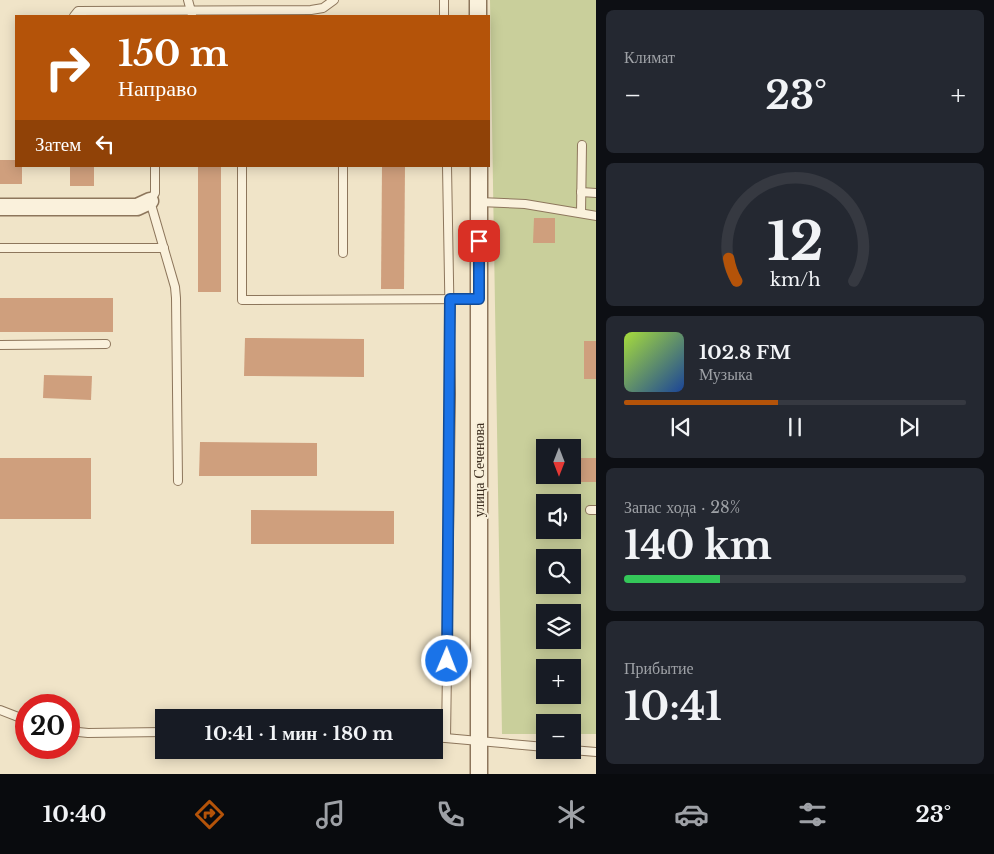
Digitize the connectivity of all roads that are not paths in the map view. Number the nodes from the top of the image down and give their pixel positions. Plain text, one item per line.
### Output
1 (188, 0) edge
2 (334, 0) edge
3 (444, 0) edge
4 (478, 0) edge
5 (192, 14) edge
6 (75, 15) edge
7 (444, 15) edge
8 (478, 15) edge
9 (582, 145) dead end
10 (155, 167) edge
11 (242, 167) edge
12 (342, 167) edge
13 (447, 167) edge
14 (478, 167) edge
15 (581, 192) junction
16 (596, 193) edge
17 (150, 201) junction
18 (479, 202) junction
19 (0, 207) edge
20 (581, 213) junction
21 (596, 216) edge
22 (0, 248) edge
23 (164, 248) junction
24 (343, 253) dead end
25 (450, 299) junction
26 (479, 299) junction
27 (0, 344) edge
28 (106, 344) dead end
29 (178, 481) dead end
30 (0, 710) edge
31 (15, 716) edge
32 (80, 732) edge
33 (155, 732) edge
34 (443, 738) edge
35 (446, 738) junction
36 (479, 740) junction
37 (536, 746) edge
38 (581, 751) edge
39 (596, 752) edge
40 (479, 774) edge

1 - 5 lane
2 - 5 lane
3 - 7 lane
4 - 8 street
5 - 6 lane
9 - 15 lane
10 - 17 lane
11 - 25 lane
12 - 24 lane
13 - 25 lane
14 - 18 street, улица Сеченова
15 - 16 lane
15 - 20 lane
17 - 19 street
17 - 23 lane
18 - 20 lane
18 - 26 street, улица Сеченова
20 - 21 lane
22 - 23 lane
23 - 29 lane
25 - 26 lane
25 - 35 lane
26 - 36 street, улица Сеченова
27 - 28 lane
30 - 31 lane
32 - 33 lane
34 - 35 lane
35 - 36 lane
36 - 37 lane
36 - 40 street, улица Сеченова
38 - 39 lane

